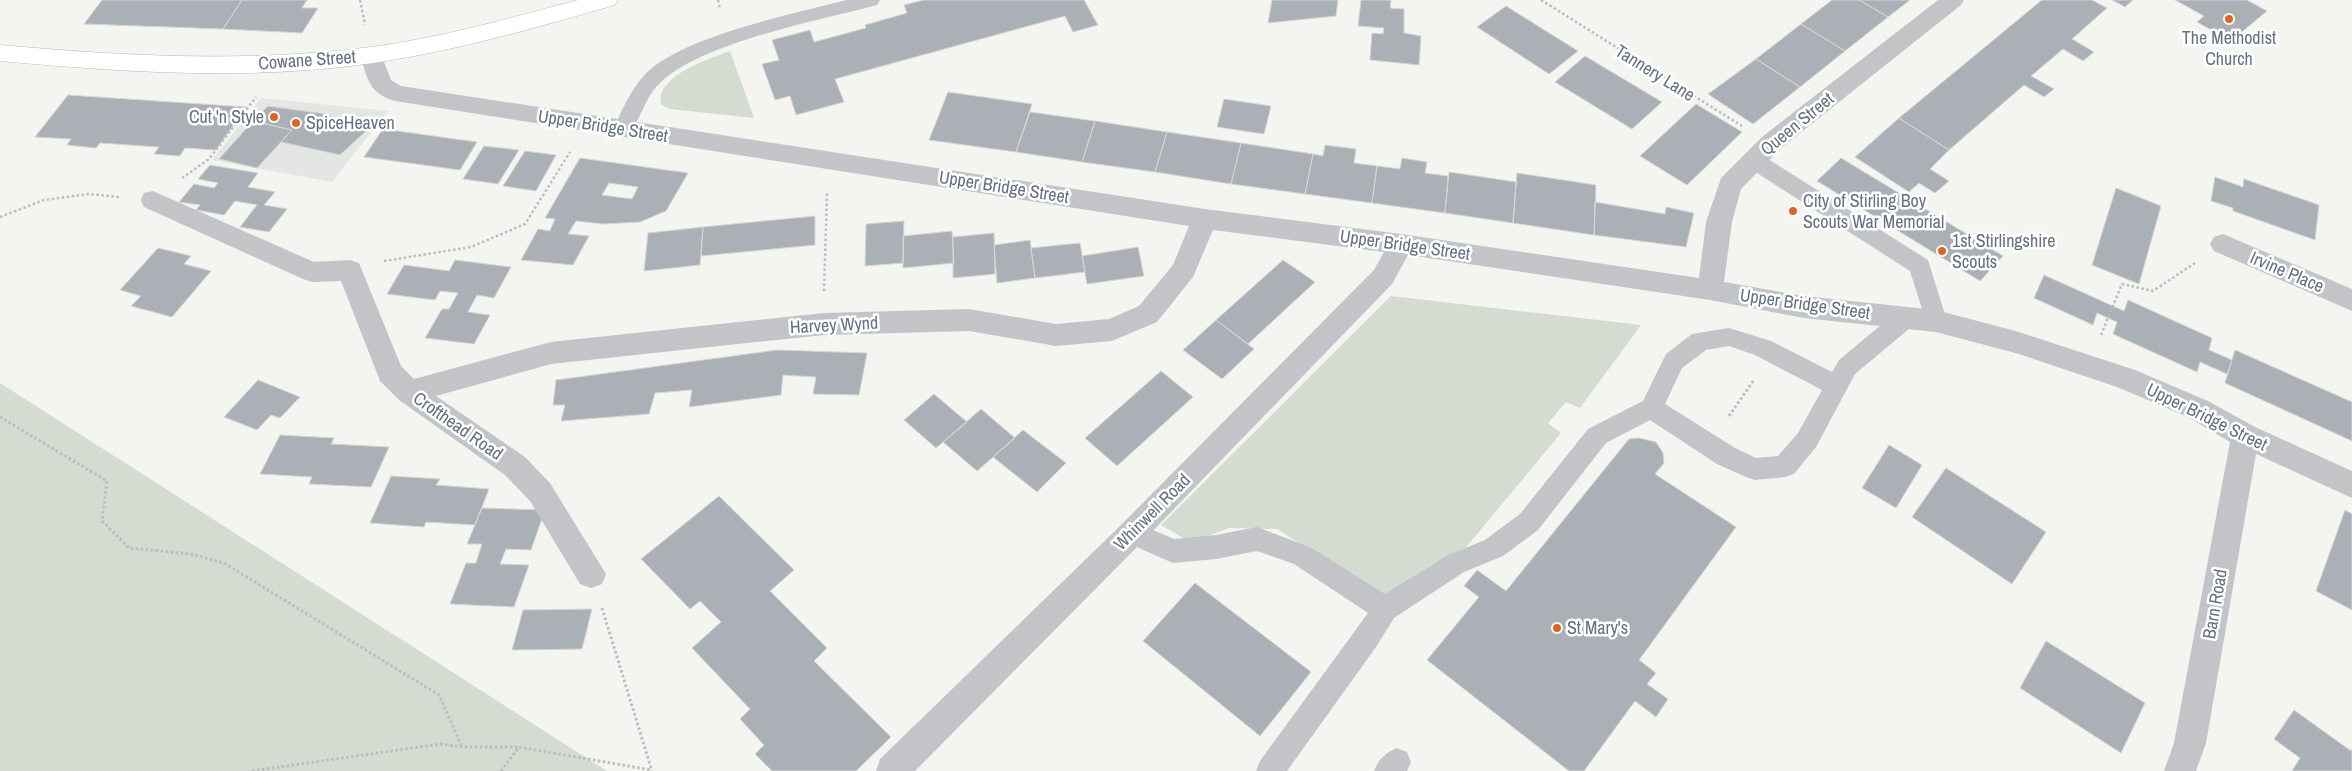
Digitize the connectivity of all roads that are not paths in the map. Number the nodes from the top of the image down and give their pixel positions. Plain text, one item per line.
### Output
1 (607, 0) edge
2 (870, 0) edge
3 (1953, 0) edge
4 (0, 53) edge
5 (371, 55) junction
6 (624, 129) junction
7 (1753, 160) junction
8 (153, 200) road end
9 (1204, 219) junction
10 (1401, 244) junction
11 (2223, 244) road end
12 (1710, 290) junction
13 (2352, 300) edge
14 (1907, 318) junction
15 (1936, 322) junction
16 (1837, 386) junction
17 (409, 392) junction
18 (1651, 408) junction
19 (2245, 436) junction
20 (2352, 486) edge
21 (1132, 533) junction
22 (591, 574) road end
23 (1385, 609) junction
24 (892, 771) edge
25 (1270, 771) edge
26 (2180, 771) edge

1 - 5 main road, Cowane Street
2 - 6 lane
3 - 7 street, Queen Street
4 - 5 main road, Cowane Street
5 - 6 street, Upper Bridge Street
6 - 9 street, Upper Bridge Street
7 - 12 street, Queen Street
7 - 15 lane
8 - 17 street, Crofthead Road
9 - 10 street, Upper Bridge Street
9 - 17 street, Harvey Wynd
10 - 12 street, Upper Bridge Street
10 - 21 street, Whinwell Road
11 - 13 street, Irvine Place
12 - 14 street, Upper Bridge Street
14 - 15 street, Upper Bridge Street
14 - 16 lane
15 - 19 street, Upper Bridge Street
16 - 18 lane
16 - 18 lane
17 - 22 street, Crofthead Road
18 - 23 lane
19 - 20 street, Upper Bridge Street
19 - 26 street, Barn Road
21 - 23 lane
21 - 24 street, Whinwell Road
23 - 25 lane

